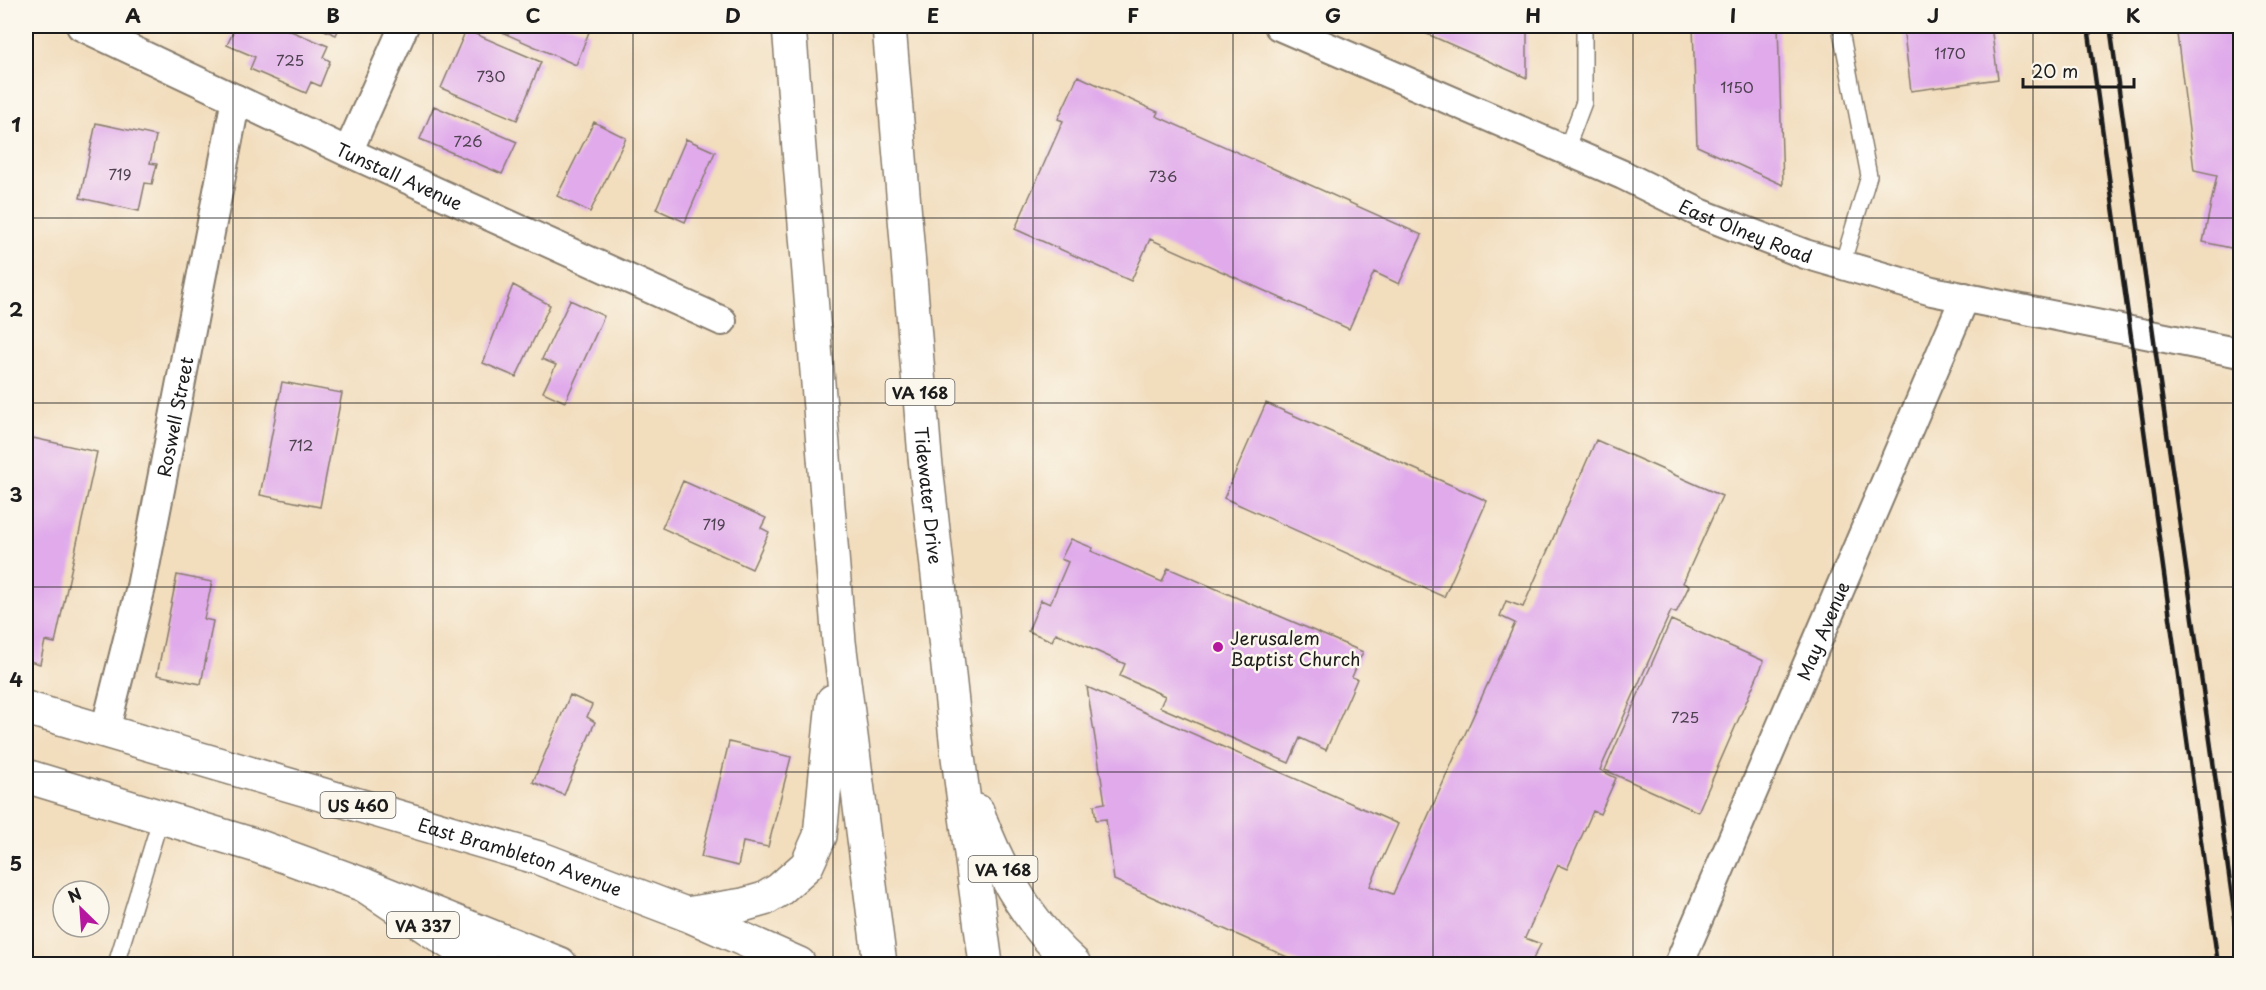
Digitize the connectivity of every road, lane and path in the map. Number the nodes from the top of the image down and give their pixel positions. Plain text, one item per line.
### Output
1 (81, 26) edge
2 (404, 26) edge
3 (789, 26) edge
4 (889, 26) edge
5 (1279, 26) edge
6 (1584, 26) edge
7 (1840, 26) edge
8 (236, 99) junction
9 (1566, 150) junction
10 (348, 152) junction
11 (1842, 265) junction
12 (1965, 297) junction
13 (722, 321) dead end
14 (2241, 353) edge
15 (839, 642) junction
16 (26, 708) edge
17 (105, 731) junction
18 (958, 757) junction
19 (26, 776) edge
20 (161, 817) junction
21 (364, 885) junction
22 (686, 914) junction
23 (116, 964) edge
24 (482, 964) edge
25 (560, 964) edge
26 (799, 964) edge
27 (880, 964) edge
28 (986, 964) edge
29 (1074, 964) edge
30 (1679, 964) edge

1 - 8 street, Tunstall Avenue
2 - 10 street
3 - 15 main road
4 - 18 main road, Tidewater Drive / VA 168
5 - 9 street, East Olney Road
6 - 9 lane
7 - 11 lane
8 - 10 street, Tunstall Avenue
8 - 17 street, Roswell Street
9 - 11 street, East Olney Road
10 - 13 street, Tunstall Avenue
11 - 12 street, East Olney Road
12 - 14 street, East Olney Road
12 - 30 street, May Avenue
15 - 22 main road
15 - 27 main road
16 - 17 main road, East Brambleton Avenue / US 460
17 - 22 main road, East Brambleton Avenue / US 460
18 - 28 main road, Tidewater Drive
18 - 29 main road, VA 168
19 - 20 main road
20 - 21 main road
20 - 23 lane
21 - 24 main road, VA 337
21 - 25 main road
22 - 26 main road, East Brambleton Avenue / US 460

